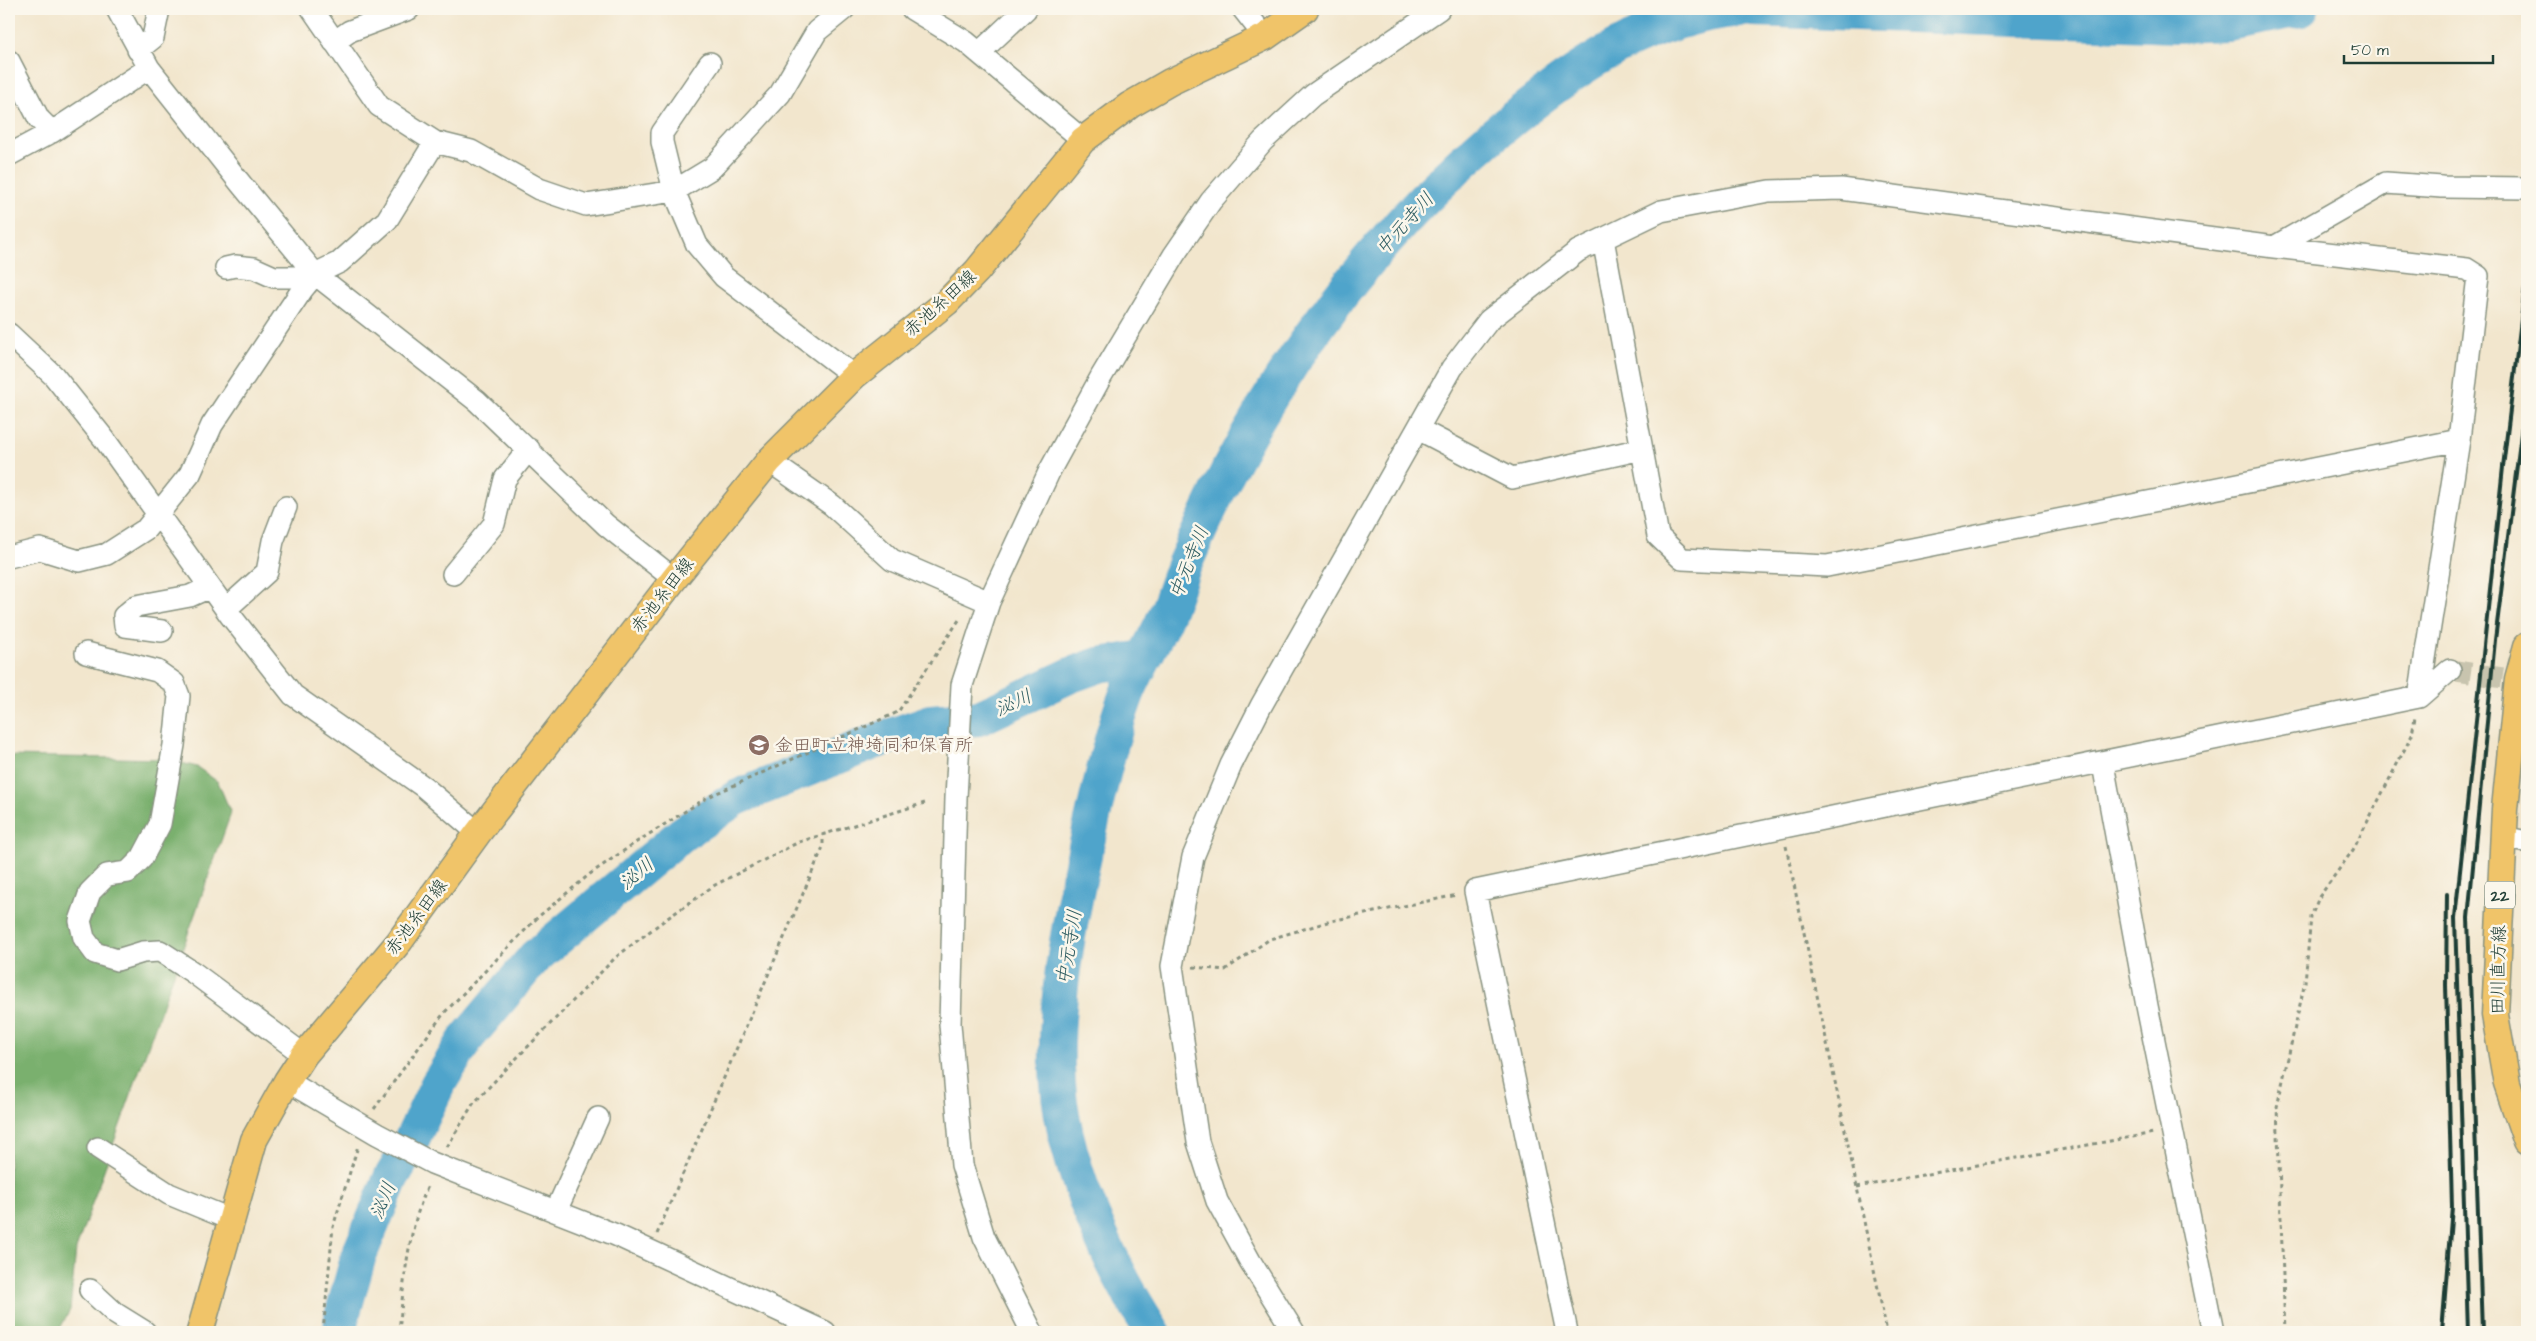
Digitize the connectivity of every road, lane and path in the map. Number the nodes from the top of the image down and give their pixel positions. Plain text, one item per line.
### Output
1 (117, 9) edge
2 (159, 9) edge
3 (312, 9) edge
4 (409, 9) edge
5 (844, 9) edge
6 (912, 9) edge
7 (1026, 9) edge
8 (1243, 9) edge
9 (1305, 9) edge
10 (1439, 9) edge
11 (1265, 37) junction
12 (334, 42) junction
13 (979, 53) junction
14 (143, 59) junction
15 (9, 62) edge
16 (710, 63) dead end
17 (52, 132) junction
18 (1083, 140) junction
19 (435, 142) junction
20 (9, 155) edge
21 (2527, 188) edge
22 (674, 191) junction
23 (1603, 239) junction
24 (2274, 247) junction
25 (226, 268) dead end
26 (311, 279) junction
27 (9, 334) edge
28 (854, 376) junction
29 (1418, 428) junction
30 (2458, 440) junction
31 (529, 449) junction
32 (1642, 449) junction
33 (770, 461) junction
34 (286, 507) dead end
35 (158, 516) junction
36 (9, 557) edge
37 (453, 574) dead end
38 (674, 579) junction
39 (210, 587) junction
40 (982, 599) junction
41 (226, 609) junction
42 (162, 631) dead end
43 (86, 653) dead end
44 (2520, 666) edge
45 (2450, 670) dead end
46 (2419, 697) junction
47 (2103, 764) junction
48 (928, 802) dead end
49 (1782, 826) junction
50 (478, 833) junction
51 (823, 834) junction
52 (2515, 839) edge
53 (1475, 891) junction
54 (1172, 966) junction
55 (304, 1055) junction
56 (287, 1081) junction
57 (598, 1118) dead end
58 (370, 1130) junction
59 (2172, 1130) junction
60 (2527, 1142) edge
61 (98, 1148) dead end
62 (435, 1164) junction
63 (1857, 1187) junction
64 (556, 1211) junction
65 (232, 1220) junction
66 (650, 1251) junction
67 (90, 1290) dead end
68 (145, 1332) edge
69 (200, 1332) edge
70 (322, 1332) edge
71 (399, 1332) edge
72 (825, 1332) edge
73 (1032, 1332) edge
74 (1294, 1332) edge
75 (1567, 1332) edge
76 (1887, 1332) edge
77 (2213, 1332) edge
78 (2285, 1332) edge

1 - 14 street
2 - 14 street
3 - 12 street
4 - 12 street
5 - 22 street
6 - 13 street
7 - 13 street
8 - 11 street
9 - 11 main road, 赤池糸田線
10 - 40 street
11 - 18 main road, 赤池糸田線
12 - 19 street
13 - 18 street
14 - 17 street
14 - 26 street
15 - 17 street
16 - 22 street
17 - 20 street
18 - 28 main road, 赤池糸田線
19 - 22 street
19 - 26 street
21 - 24 street
22 - 28 street
23 - 24 street
23 - 29 street
23 - 32 street
24 - 30 street
25 - 26 street
26 - 31 street
26 - 35 street
27 - 35 street
28 - 33 main road, 赤池糸田線
29 - 32 street
29 - 54 street
30 - 32 street
30 - 46 street
31 - 37 street
31 - 38 street
33 - 38 main road, 赤池糸田線
33 - 40 street
34 - 41 street
35 - 36 street
35 - 39 street
38 - 50 main road, 赤池糸田線
39 - 41 street
39 - 42 street
40 - 58 path
40 - 73 street
41 - 50 street
43 - 55 street
44 - 52 main road, 田川直方線 / 22
45 - 46 street
46 - 47 street
46 - 78 path
47 - 49 street
47 - 59 street
48 - 51 path
49 - 53 street
49 - 63 path
50 - 55 main road, 赤池糸田線
51 - 62 path
51 - 66 path
52 - 60 main road, 田川直方線 / 22
53 - 54 path
53 - 75 street
54 - 74 street
55 - 56 main road, 赤池糸田線
56 - 58 street
56 - 65 main road, 赤池糸田線
57 - 64 street
58 - 62 street
58 - 70 path
59 - 63 path
59 - 77 street
61 - 65 street
62 - 64 street
62 - 71 path
63 - 76 path
64 - 66 street
65 - 69 main road, 赤池糸田線
66 - 72 street
67 - 68 street

